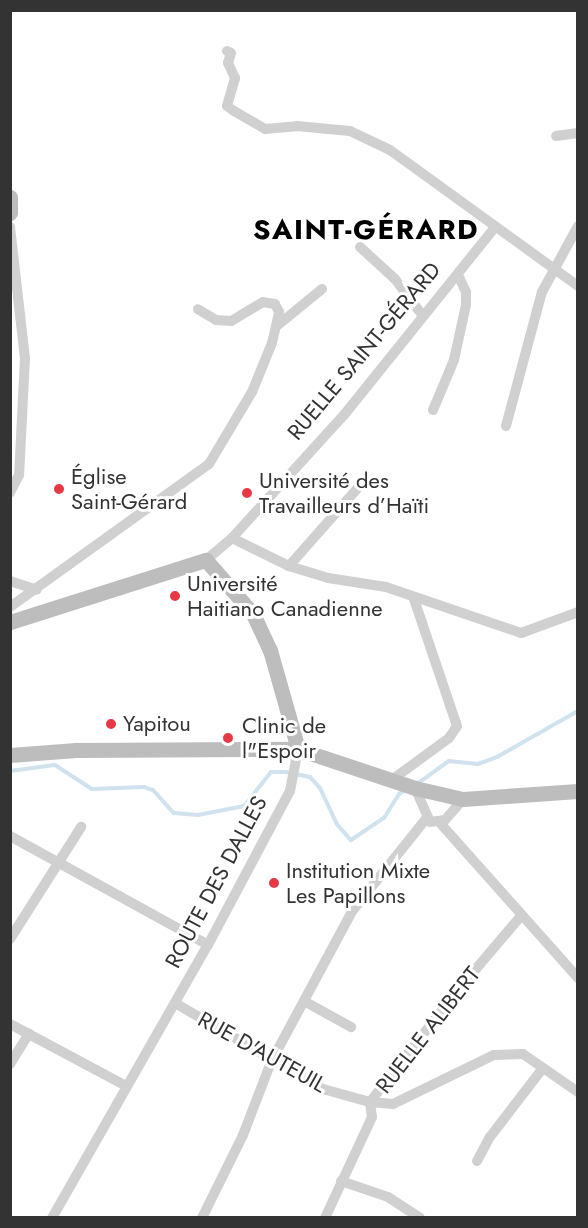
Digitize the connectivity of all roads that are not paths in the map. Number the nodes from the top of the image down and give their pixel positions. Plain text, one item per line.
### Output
1 (227, 51) dead end
2 (578, 133) edge
3 (556, 136) dead end
4 (10, 197) edge
5 (10, 213) edge
6 (578, 226) edge
7 (10, 227) edge
8 (495, 227) junction
9 (360, 247) dead end
10 (553, 268) junction
11 (458, 275) junction
12 (578, 286) edge
13 (322, 289) dead end
14 (198, 309) dead end
15 (423, 316) junction
16 (278, 325) junction
17 (433, 410) dead end
18 (506, 426) dead end
19 (357, 489) dead end
20 (10, 493) edge
21 (232, 538) junction
22 (206, 560) junction
23 (289, 566) junction
24 (10, 581) edge
25 (37, 590) junction
26 (414, 599) junction
27 (10, 607) edge
28 (578, 612) edge
29 (10, 622) edge
30 (298, 749) junction
31 (10, 755) edge
32 (393, 779) junction
33 (415, 788) junction
34 (578, 791) edge
35 (464, 799) junction
36 (426, 819) junction
37 (440, 823) junction
38 (81, 827) dead end
39 (10, 836) edge
40 (57, 863) junction
41 (520, 917) junction
42 (10, 939) edge
43 (208, 945) junction
44 (578, 978) edge
45 (304, 1001) junction
46 (176, 1003) junction
47 (10, 1024) edge
48 (351, 1027) dead end
49 (28, 1034) junction
50 (271, 1062) junction
51 (10, 1064) edge
52 (543, 1068) junction
53 (126, 1086) junction
54 (578, 1092) edge
55 (370, 1102) junction
56 (477, 1161) dead end
57 (341, 1181) junction
58 (52, 1218) edge
59 (202, 1218) edge
60 (325, 1218) edge
61 (420, 1218) edge

1 - 8 street
2 - 3 street
4 - 5 street
6 - 10 street
7 - 20 street
8 - 10 street
8 - 11 street, RUELLE SAINT-GÉRARD
9 - 15 street
10 - 12 street
10 - 18 street
11 - 15 street, RUELLE SAINT-GÉRARD
11 - 17 street
13 - 16 street
14 - 16 street
15 - 21 street, RUELLE SAINT-GÉRARD
16 - 25 street
19 - 23 street
21 - 22 street, RUELLE SAINT-GÉRARD
21 - 23 street
22 - 29 street, RUELLE SAINT-GÉRARD
22 - 30 street, ROUTE DES DALLES
23 - 26 street
24 - 25 street
25 - 27 street
26 - 28 street
26 - 32 street
30 - 31 street
30 - 32 street
30 - 43 street, ROUTE DES DALLES
32 - 33 street
33 - 35 street
33 - 36 street
34 - 35 street
35 - 37 street
36 - 37 street
36 - 45 street
37 - 41 street
38 - 40 street
39 - 40 street
40 - 42 street
40 - 43 street
41 - 44 street
41 - 55 street, RUELLE ALIBERT
43 - 46 street, ROUTE DES DALLES
45 - 48 street
45 - 50 street
46 - 50 street, RUE D'AUTEUIL
46 - 53 street, ROUTE DES DALLES
47 - 49 street
49 - 51 street
49 - 53 street
50 - 55 street, RUE D'AUTEUIL
50 - 59 street
52 - 54 street, RUE D'AUTEUIL
52 - 55 street, RUE D'AUTEUIL
52 - 56 street
53 - 58 street, ROUTE DES DALLES
55 - 57 street, RUELLE ALIBERT
57 - 60 street, RUELLE ALIBERT
57 - 61 street

